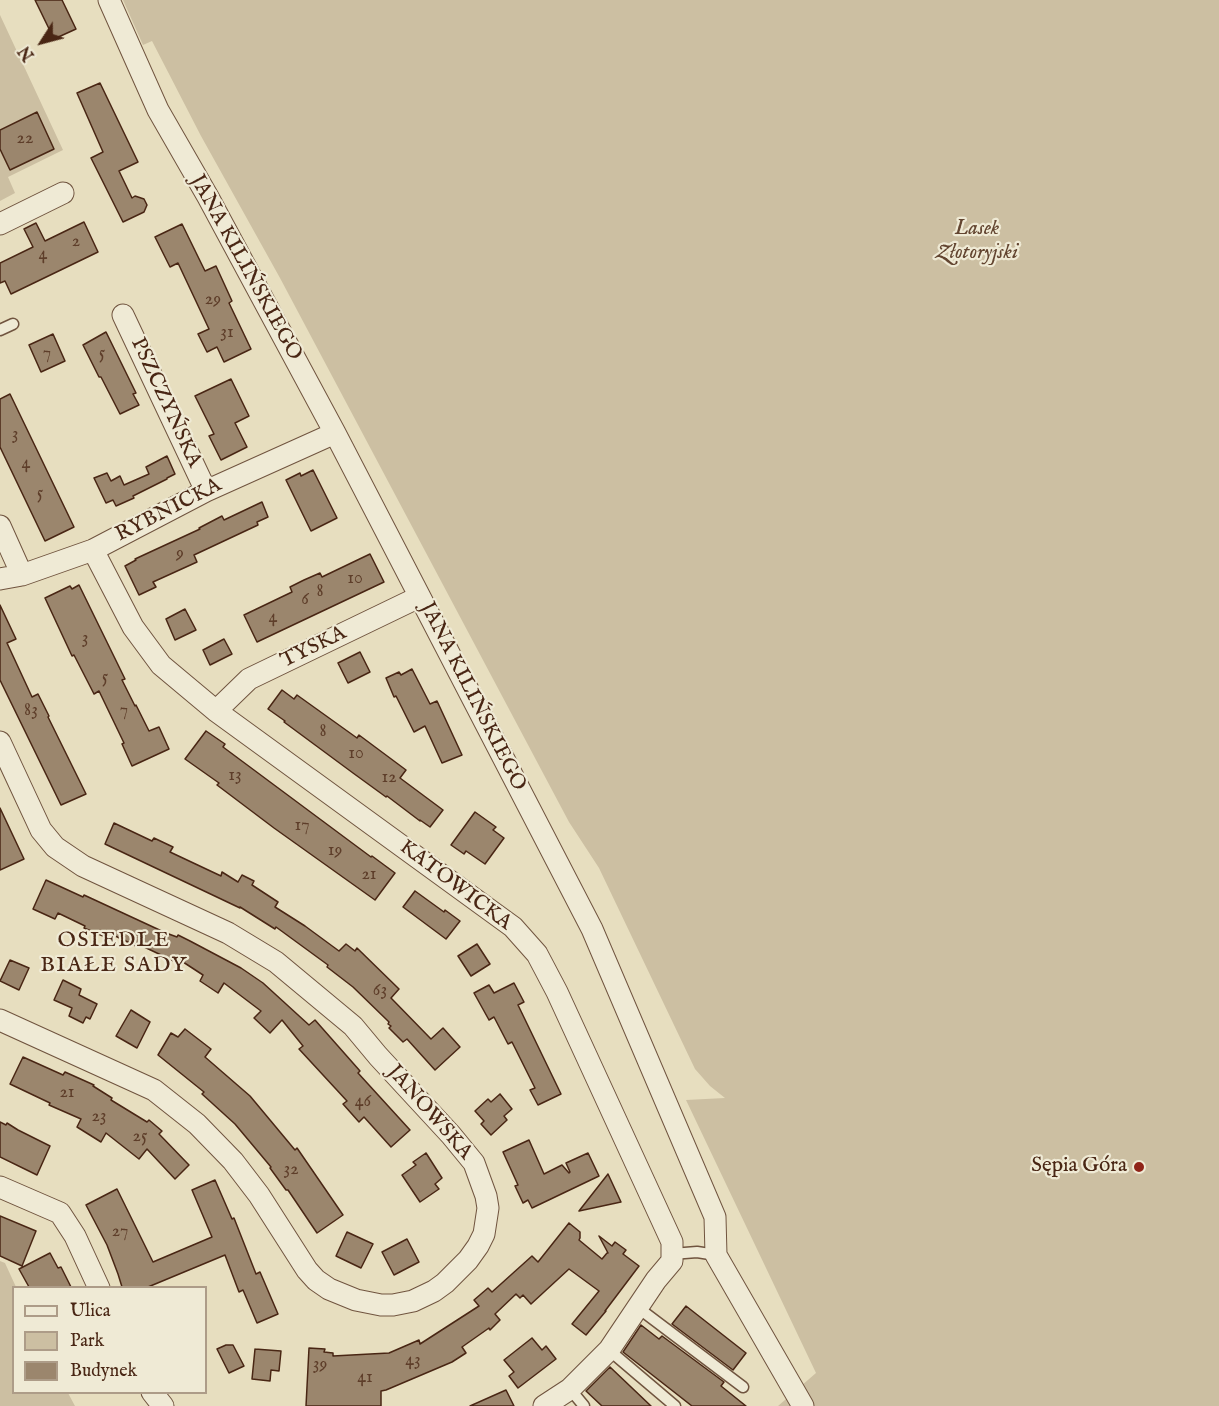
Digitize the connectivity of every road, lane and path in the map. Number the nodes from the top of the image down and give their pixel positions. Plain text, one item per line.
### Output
1 (109, 0) edge
2 (63, 193) dead end
3 (0, 224) edge
4 (123, 315) dead end
5 (12, 324) dead end
6 (0, 330) edge
7 (335, 433) junction
8 (206, 492) junction
9 (0, 526) edge
10 (93, 550) junction
11 (22, 575) junction
12 (0, 579) edge
13 (420, 597) junction
14 (216, 711) junction
15 (0, 742) edge
16 (2, 1026) edge
17 (0, 1187) edge
18 (672, 1254) junction
19 (716, 1255) junction
20 (99, 1286) edge
21 (637, 1307) junction
22 (609, 1350) junction
23 (743, 1387) dead end
24 (570, 1389) junction
25 (154, 1394) edge
26 (163, 1406) edge
27 (544, 1406) edge
28 (584, 1406) edge
29 (675, 1406) edge
30 (803, 1406) edge

1 - 7 street, JANA KILIŃSKIEGO
2 - 3 street
4 - 8 street, PSZCZYŃSKA
5 - 6 lane
7 - 8 street, RYBNICKA
7 - 13 street, JANA KILIŃSKIEGO
8 - 10 street, RYBNICKA
9 - 11 street
10 - 11 street, RYBNICKA
10 - 14 street, KATOWICKA
11 - 12 street, RYBNICKA
13 - 14 street, TYSKA
13 - 19 street, JANA KILIŃSKIEGO
14 - 18 street, KATOWICKA
15 - 16 street, JANOWSKA
17 - 20 street
18 - 19 lane
18 - 21 street
19 - 30 street, JANA KILIŃSKIEGO
21 - 22 street
21 - 23 lane
22 - 24 street
22 - 29 lane
24 - 27 street
24 - 28 lane
25 - 26 street

